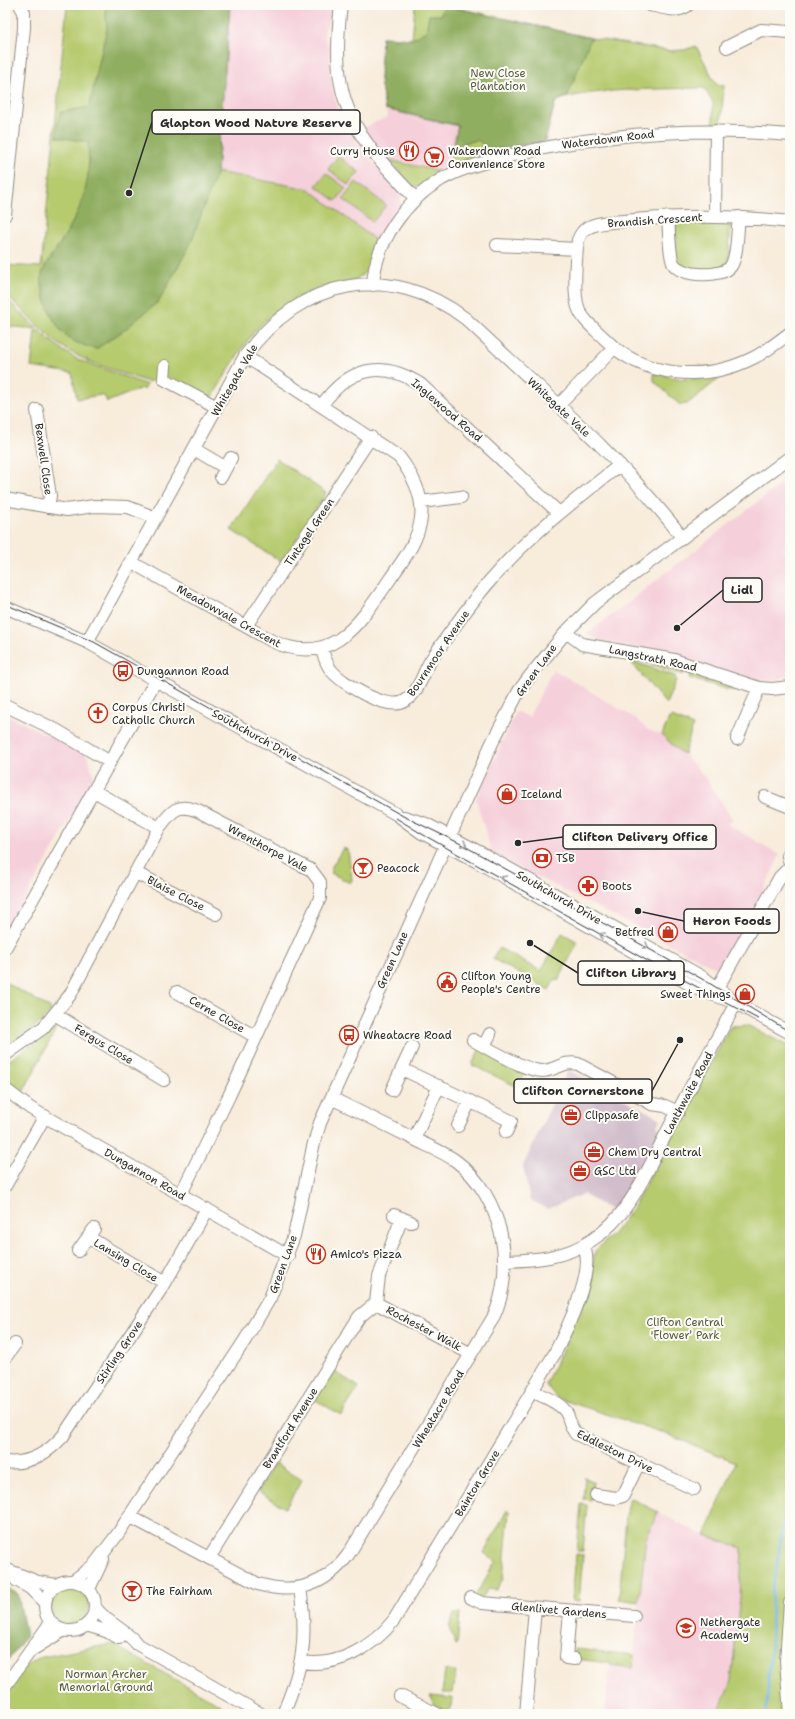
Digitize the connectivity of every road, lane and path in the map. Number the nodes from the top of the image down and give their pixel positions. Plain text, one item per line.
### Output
1 (20, 5) edge
2 (341, 5) edge
3 (650, 5) edge
4 (688, 5) edge
5 (790, 32) edge
6 (736, 46) dead end
7 (716, 132) junction
8 (790, 135) edge
9 (415, 198) junction
10 (5, 216) edge
11 (715, 216) junction
12 (668, 217) junction
13 (739, 217) junction
14 (790, 222) edge
15 (497, 245) dead end
16 (577, 249) junction
17 (373, 285) junction
18 (790, 333) edge
19 (614, 348) junction
20 (245, 356) junction
21 (165, 366) dead end
22 (322, 405) junction
23 (558, 406) junction
24 (217, 407) junction
25 (38, 410) dead end
26 (371, 437) junction
27 (194, 450) junction
28 (790, 457) edge
29 (620, 465) junction
30 (226, 468) dead end
31 (461, 497) dead end
32 (5, 499) edge
33 (421, 502) junction
34 (48, 507) junction
35 (559, 513) junction
36 (156, 518) junction
37 (682, 537) junction
38 (131, 562) junction
39 (5, 607) edge
40 (246, 626) junction
41 (566, 632) junction
42 (87, 642) junction
43 (321, 648) junction
44 (156, 680) junction
45 (790, 687) edge
46 (759, 688) junction
47 (5, 706) edge
48 (735, 742) dead end
49 (110, 762) junction
50 (94, 791) junction
51 (763, 797) dead end
52 (790, 807) edge
53 (159, 828) junction
54 (447, 840) junction
55 (790, 846) edge
56 (790, 863) edge
57 (790, 867) edge
58 (136, 872) junction
59 (216, 914) dead end
60 (5, 948) edge
61 (715, 991) junction
62 (177, 992) dead end
63 (736, 1003) junction
64 (56, 1015) junction
65 (790, 1032) edge
66 (490, 1034) dead end
67 (256, 1037) junction
68 (473, 1040) dead end
69 (484, 1046) junction
70 (412, 1047) dead end
71 (5, 1055) edge
72 (402, 1069) junction
73 (164, 1080) dead end
74 (439, 1086) junction
75 (5, 1090) edge
76 (392, 1090) dead end
77 (331, 1098) junction
78 (470, 1101) junction
79 (678, 1112) junction
80 (45, 1116) junction
81 (458, 1126) dead end
82 (506, 1132) dead end
83 (414, 1139) junction
84 (5, 1186) edge
85 (181, 1194) junction
86 (207, 1209) junction
87 (402, 1218) dead end
88 (583, 1246) junction
89 (78, 1251) dead end
90 (288, 1256) junction
91 (505, 1261) junction
92 (165, 1283) junction
93 (376, 1303) junction
94 (471, 1354) junction
95 (532, 1391) junction
96 (5, 1462) edge
97 (639, 1463) junction
98 (692, 1485) dead end
99 (596, 1495) dead end
100 (129, 1516) junction
101 (108, 1547) junction
102 (208, 1558) junction
103 (5, 1570) edge
104 (73, 1581) junction
105 (56, 1585) junction
106 (300, 1588) junction
107 (89, 1590) junction
108 (471, 1598) dead end
109 (45, 1603) junction
110 (790, 1603) edge
111 (95, 1607) junction
112 (536, 1608) junction
113 (570, 1611) junction
114 (630, 1612) dead end
115 (51, 1622) junction
116 (86, 1625) junction
117 (64, 1630) junction
118 (137, 1644) junction
119 (30, 1651) junction
120 (575, 1658) dead end
121 (302, 1662) junction
122 (5, 1686) edge
123 (400, 1696) dead end
124 (261, 1714) edge
125 (283, 1714) edge
126 (437, 1714) edge
127 (526, 1714) edge
128 (790, 1714) edge

1 - 10 street
2 - 9 street
3 - 4 street
5 - 6 street
7 - 8 street, Waterdown Road
7 - 9 street, Waterdown Road
7 - 11 street
9 - 17 street, Waterdown Road
11 - 12 street, Brandish Crescent
11 - 13 street, Brandish Crescent
12 - 13 street
12 - 16 street, Brandish Crescent
13 - 14 street, Brandish Crescent
15 - 16 street
16 - 19 street, Brandish Crescent
17 - 20 street, Whitegate Vale
17 - 23 street, Whitegate Vale
18 - 19 street, Brandish Crescent
19 - 23 street
20 - 22 street, Meadowvale Crescent
20 - 24 street, Whitegate Vale
21 - 24 street
22 - 26 street, Meadowvale Crescent
22 - 35 street, Inglewood Road
23 - 29 street, Whitegate Vale
24 - 27 street, Whitegate Vale
25 - 34 street, Bexwell Close
26 - 33 street, Meadowvale Crescent
26 - 40 street, Tintagel Green
27 - 30 street
27 - 36 street, Whitegate Vale
28 - 37 street, Green Lane
29 - 35 street, Bournmoor Avenue
29 - 37 street, Whitegate Vale
31 - 33 street
32 - 34 street
33 - 43 street, Meadowvale Crescent
34 - 36 street
35 - 43 street, Bournmoor Avenue
36 - 38 street, Whitegate Vale
37 - 41 street, Green Lane
38 - 40 street, Meadowvale Crescent
38 - 42 street, Whitegate Vale
39 - 42 street, Southchurch Drive
40 - 43 street, Meadowvale Crescent
41 - 46 street, Langstrath Road
41 - 54 street, Green Lane
42 - 44 street, Southchurch Drive
44 - 49 street
44 - 54 street, Southchurch Drive
45 - 46 street, Langstrath Road
46 - 48 street
47 - 49 street
49 - 50 street
50 - 53 street
50 - 60 street
51 - 52 street
53 - 58 street, Wrenthorpe Vale
53 - 67 street, Wrenthorpe Vale
54 - 61 street, Southchurch Drive
54 - 77 street, Green Lane
55 - 56 street
57 - 61 street
58 - 59 street, Blaise Close
58 - 64 street, Wrenthorpe Vale
61 - 63 street, Southchurch Drive
62 - 67 street, Cerne Close
63 - 65 street, Southchurch Drive
63 - 79 street, Lanthwaite Road
64 - 71 street, Wrenthorpe Vale
64 - 73 street, Fergus Close
66 - 69 street
67 - 85 street, Wrenthorpe Vale
68 - 69 street
69 - 79 street
70 - 72 street
72 - 74 street
72 - 76 street
74 - 78 street
74 - 83 street
75 - 80 street, Dungannon Road
77 - 83 street, Wheatacre Road
77 - 90 street, Green Lane
78 - 81 street
78 - 82 street
79 - 88 street, Lanthwaite Road
80 - 84 street
80 - 85 street, Dungannon Road
83 - 91 street, Wheatacre Road
85 - 86 street, Dungannon Road
86 - 90 street, Dungannon Road
86 - 92 street, Stirling Grove
87 - 93 street
88 - 91 street, Lanthwaite Road
88 - 95 street, Bainton Grove
89 - 92 street, Lansing Close
90 - 100 street, Green Lane
91 - 94 street, Wheatacre Road
92 - 96 street, Stirling Grove
93 - 94 street, Rochester Walk
93 - 102 street, Brantford Avenue
94 - 106 street, Wheatacre Road
95 - 97 street, Eddleston Drive
95 - 121 street, Bainton Grove
97 - 98 street, Eddleston Drive
97 - 99 street
100 - 101 street, Green Lane
100 - 102 street, Wheatacre Road
101 - 104 street, Green Lane
101 - 107 street, Green Lane
102 - 106 street, Wheatacre Road
103 - 105 street
103 - 109 street
104 - 105 street
104 - 107 street
105 - 109 street
106 - 121 street
107 - 111 street
108 - 112 street, Glenlivet Gardens
109 - 115 street
110 - 128 street
111 - 116 street
111 - 118 street
112 - 113 street, Glenlivet Gardens
112 - 127 street
113 - 114 street, Glenlivet Gardens
113 - 120 street
115 - 117 street
115 - 119 street
116 - 117 street
116 - 118 street
117 - 119 street
118 - 124 street
119 - 122 street
121 - 125 street
123 - 126 street

